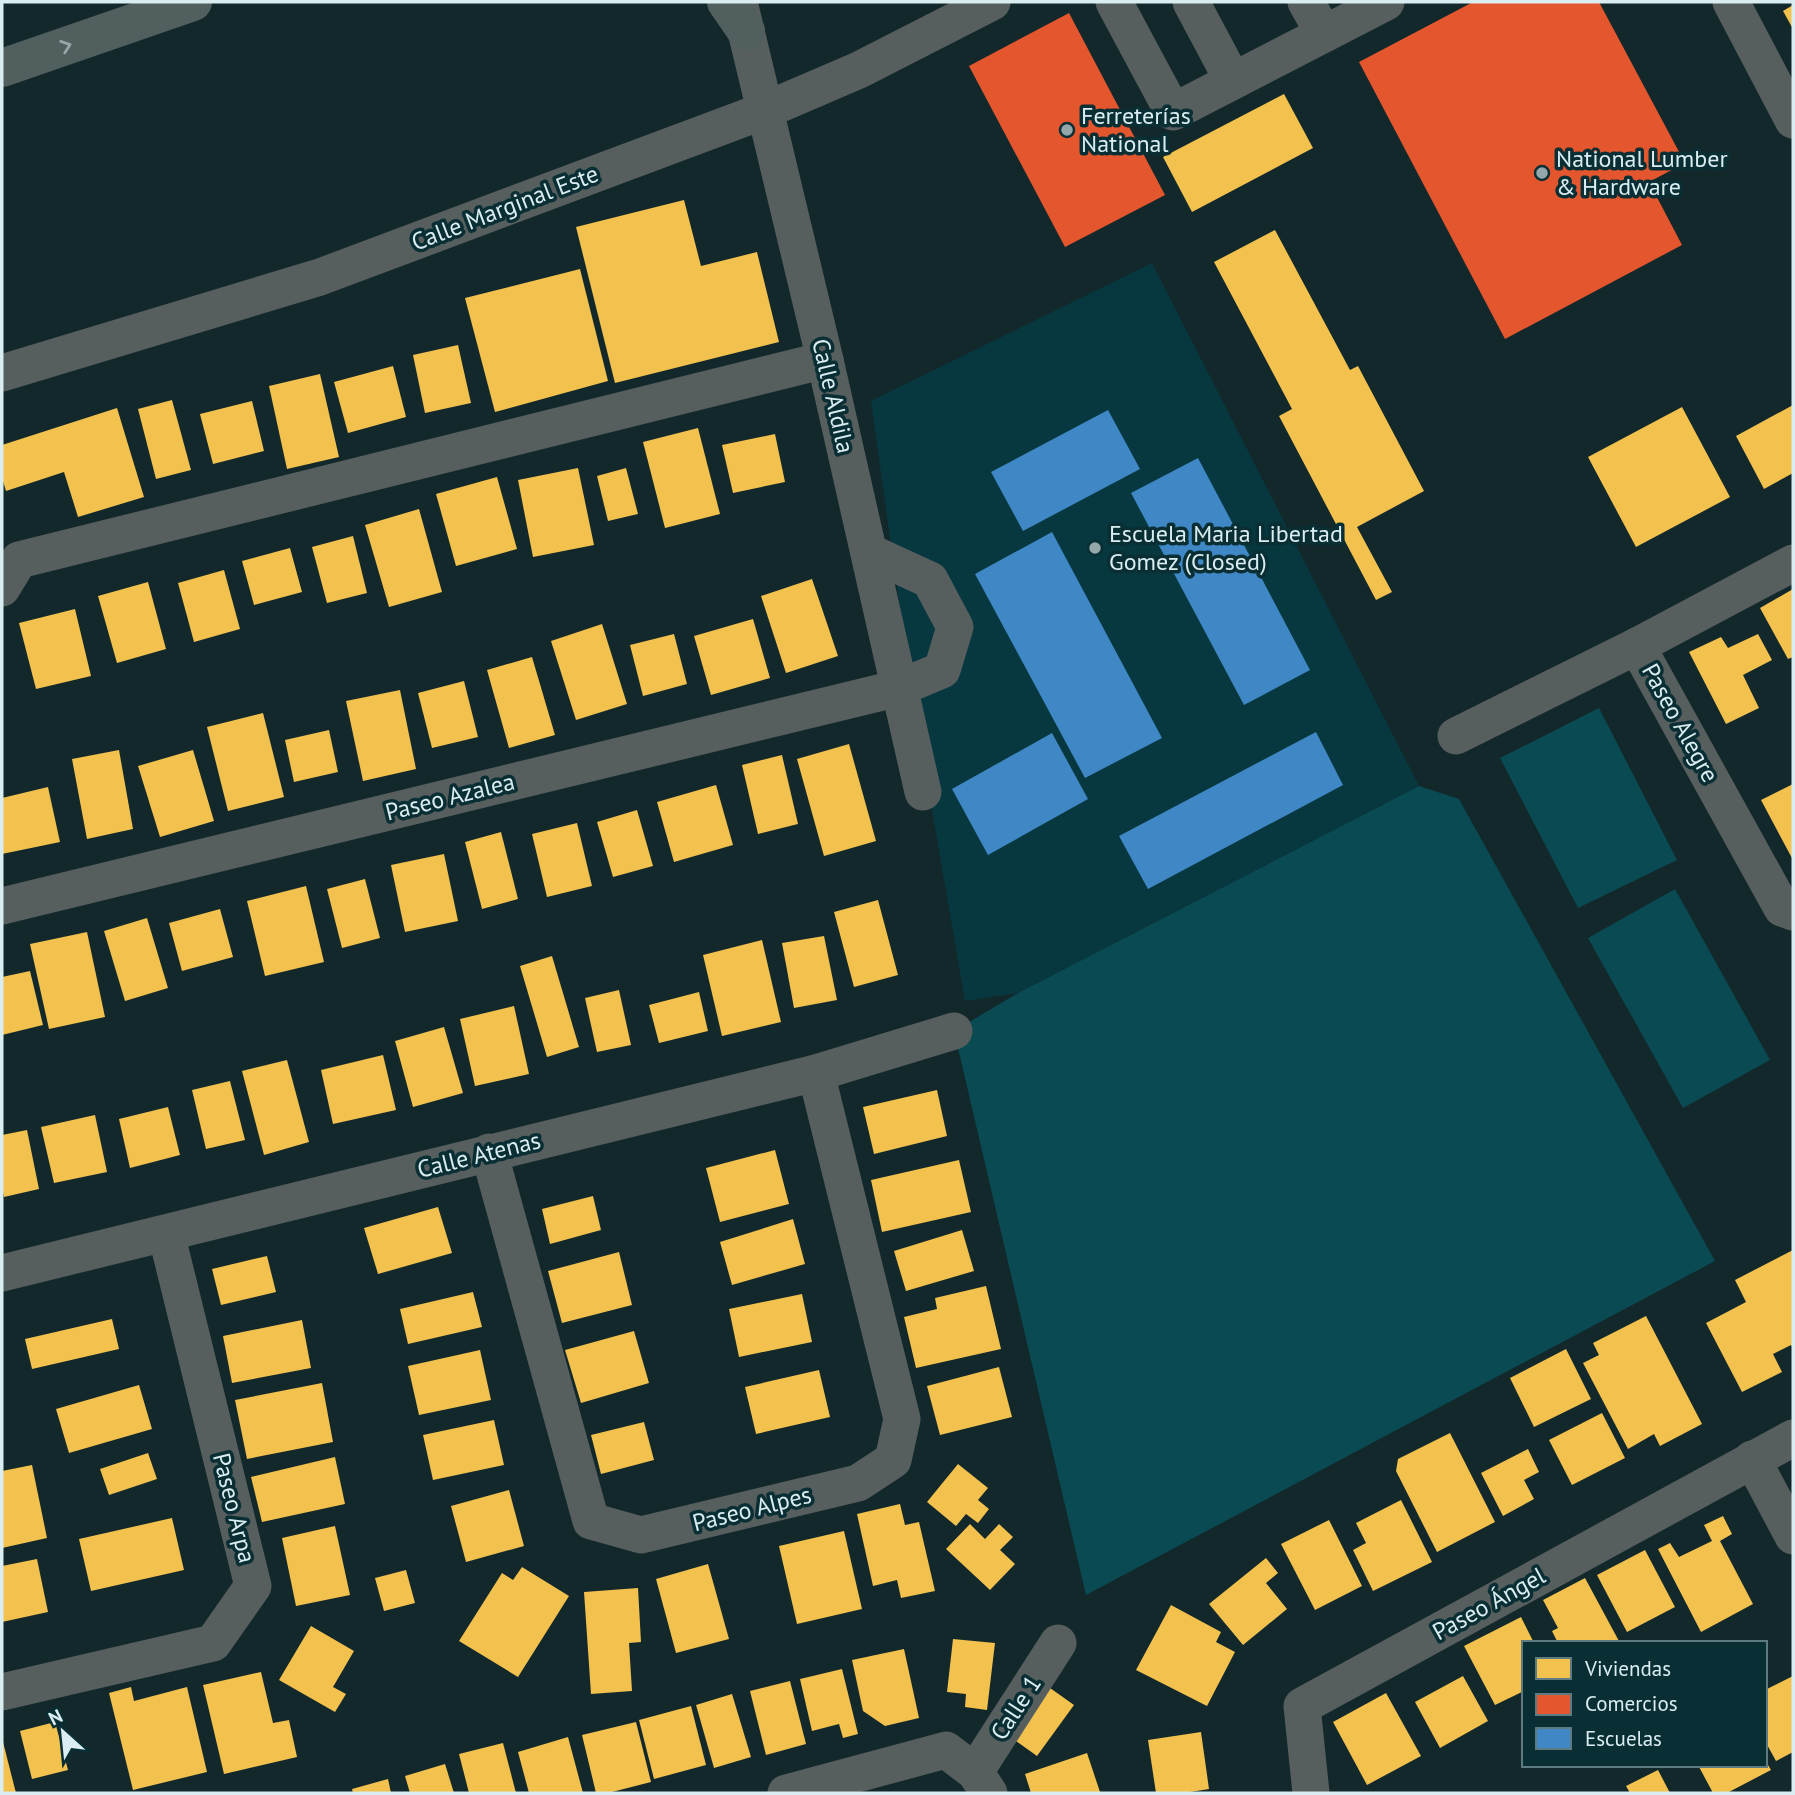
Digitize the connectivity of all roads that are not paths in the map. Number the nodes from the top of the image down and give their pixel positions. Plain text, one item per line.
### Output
1 (193, 2) edge
2 (992, 2) edge
3 (1114, 2) edge
4 (1191, 2) edge
5 (1306, 2) edge
6 (1386, 2) edge
7 (1731, 2) edge
8 (740, 9) edge
9 (1324, 34) junction
10 (2, 68) edge
11 (1233, 81) junction
12 (766, 110) junction
13 (1793, 120) edge
14 (825, 360) junction
15 (2, 373) edge
16 (869, 552) junction
17 (1793, 563) edge
18 (2, 588) edge
19 (1637, 646) junction
20 (899, 688) junction
21 (1456, 736) dead end
22 (923, 792) dead end
23 (2, 906) edge
24 (1793, 912) edge
25 (954, 1031) dead end
26 (816, 1073) junction
27 (489, 1152) junction
28 (166, 1233) junction
29 (2, 1273) edge
30 (1793, 1437) edge
31 (1752, 1459) junction
32 (1793, 1536) edge
33 (1058, 1643) dead end
34 (2, 1692) edge
35 (982, 1783) edge
36 (786, 1793) edge
37 (1311, 1793) edge

10 -> 1 main road
2 - 12 street, Calle Marginal Este
3 - 11 street
4 - 11 street
5 - 9 street
6 - 9 street
7 - 13 street
8 - 12 street, Calle Aldila
9 - 11 street
12 - 14 street, Calle Aldila
12 - 15 street, Calle Marginal Este
14 - 16 street, Calle Aldila
14 - 18 street
16 - 20 street, Calle Aldila
16 - 20 street, Paseo Azalea
17 - 19 street, Paseo Alegre
19 - 21 street
19 - 24 street, Paseo Alegre
20 - 22 street, Calle Aldila
20 - 23 street, Paseo Azalea
25 - 26 street, Calle Atenas
26 - 27 street, Calle Atenas
26 - 27 street, Paseo Alpes
27 - 28 street, Calle Atenas
28 - 29 street, Calle Atenas
28 - 34 street, Paseo Arpa
30 - 31 street
31 - 32 street
31 - 37 street, Paseo Ángel
33 - 35 street, Calle 1
35 - 36 street, Calle 1

